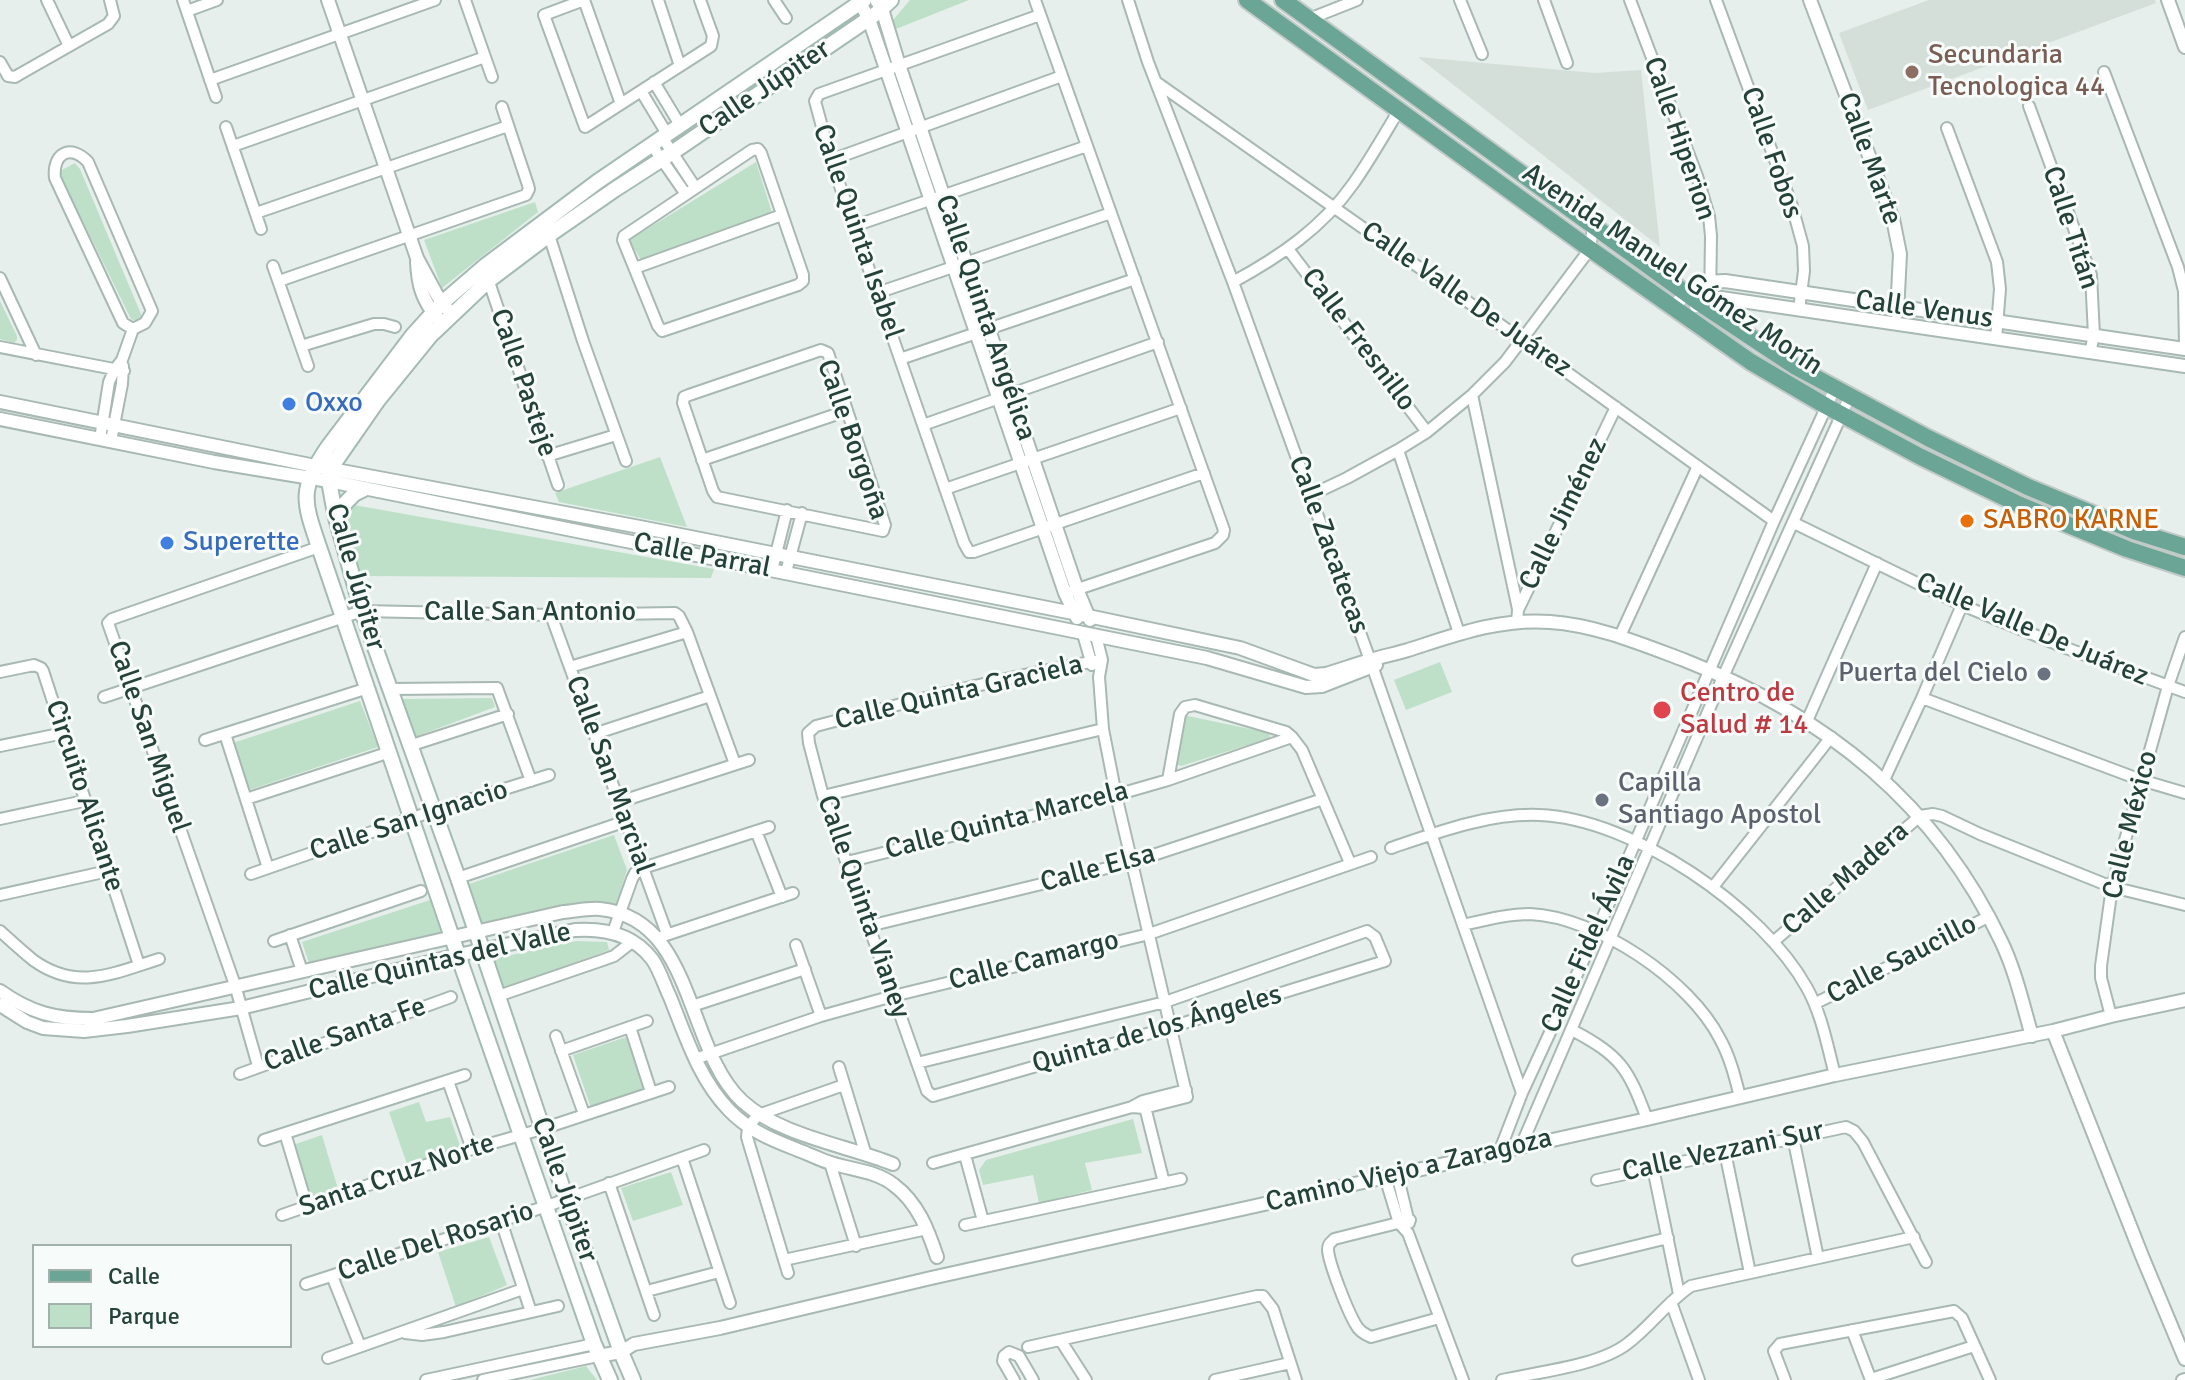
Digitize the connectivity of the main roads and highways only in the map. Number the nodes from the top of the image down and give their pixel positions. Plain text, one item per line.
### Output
1 (1247, 0) edge
2 (1283, 0) edge
3 (861, 1) edge
4 (883, 3) edge
5 (486, 273) junction
6 (321, 474) junction
7 (364, 489) road end
8 (335, 514) junction
9 (2185, 547) edge
10 (2185, 568) edge
11 (610, 1380) edge
12 (633, 1380) edge

1 - 10 main road, Avenida Manuel Gómez Morín
2 - 9 main road, Avenida Manuel Gómez Morín
3 - 5 main road, Calle Júpiter
4 - 5 main road, Calle Júpiter
5 - 6 main road, Calle Júpiter
6 - 8 main road, Calle Júpiter
6 - 11 main road, Calle Júpiter
7 - 8 main road
8 - 12 main road, Calle Júpiter

